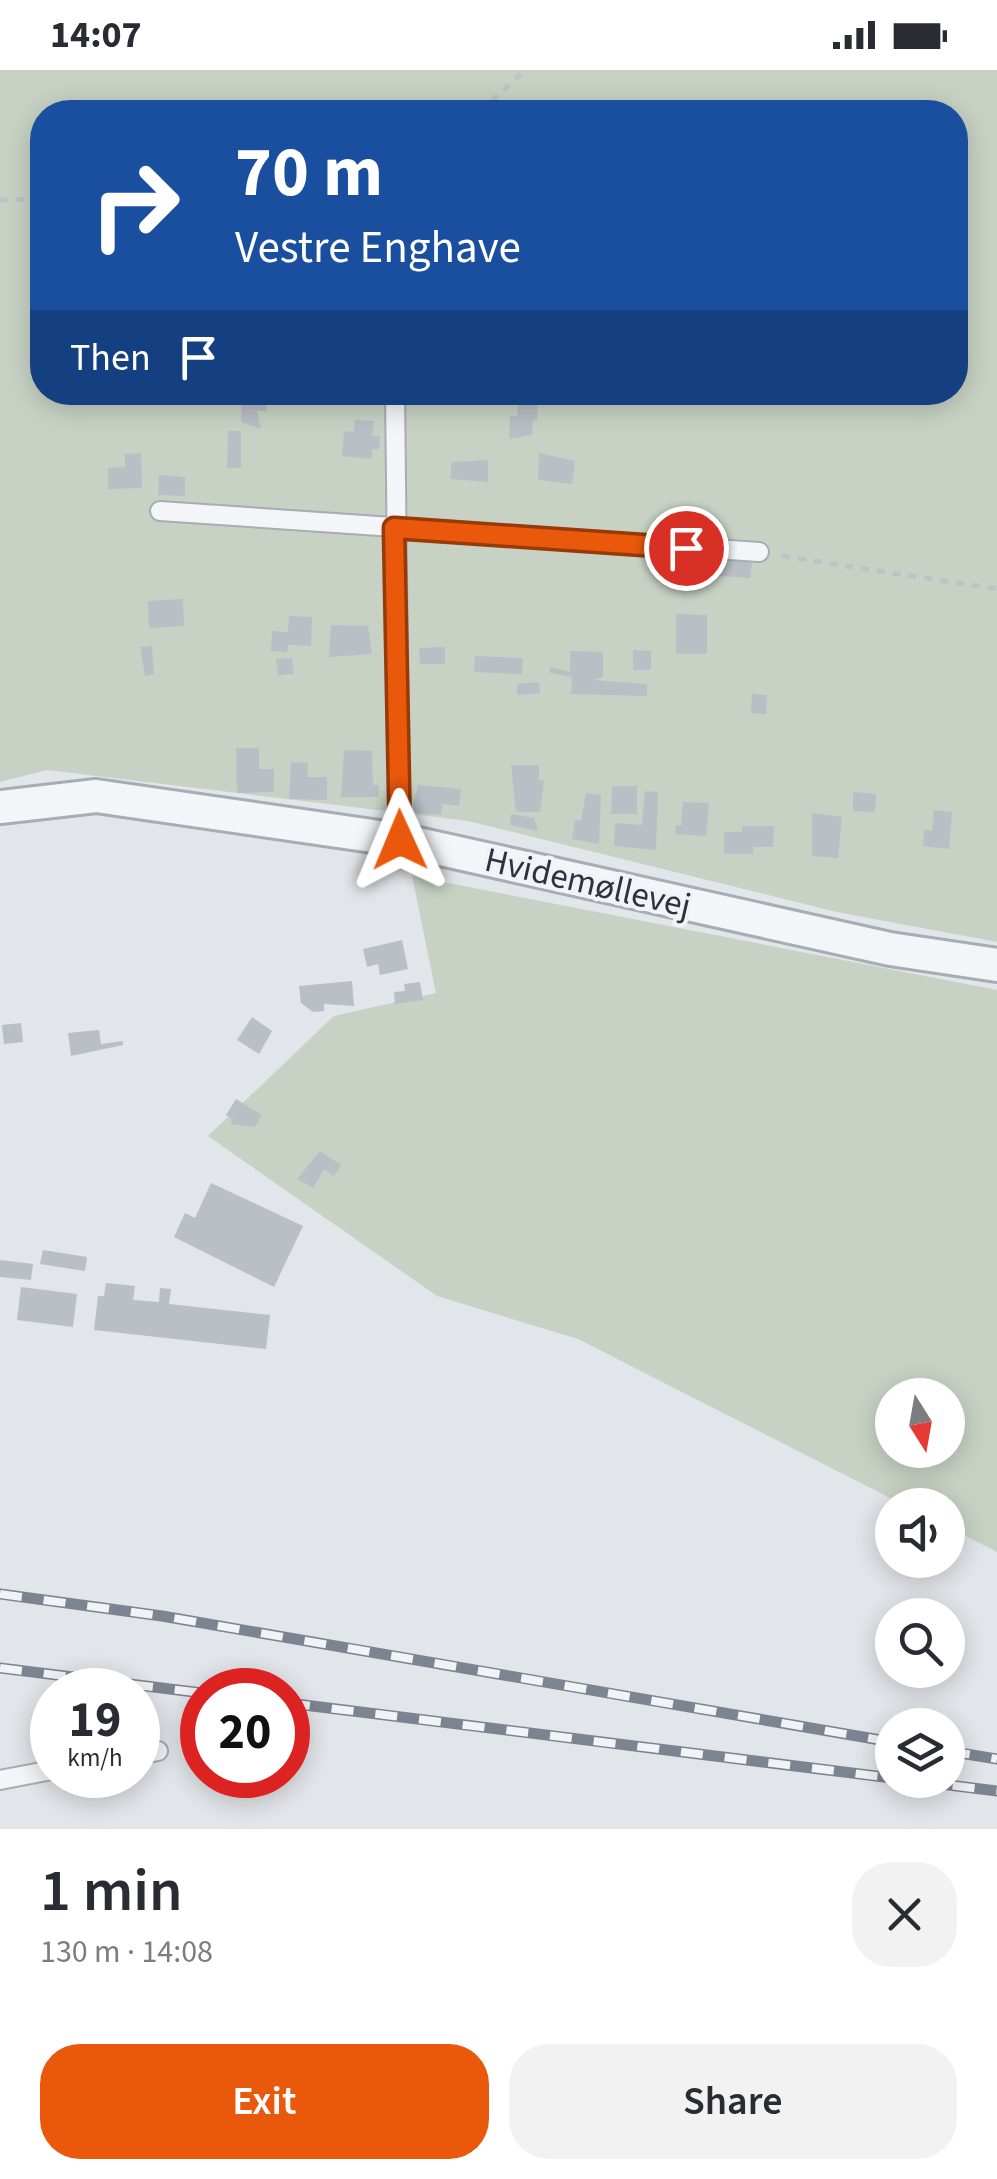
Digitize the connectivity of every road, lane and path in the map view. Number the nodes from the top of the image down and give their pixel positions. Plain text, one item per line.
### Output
1 (525, 70) edge
2 (493, 100) edge
3 (30, 199) edge
4 (0, 200) edge
5 (396, 405) edge
6 (160, 511) dead end
7 (394, 528) junction
8 (760, 552) joint
9 (997, 589) edge
10 (0, 807) edge
11 (400, 840) junction
12 (997, 964) edge
13 (30, 1774) edge
14 (0, 1780) edge

1 - 2 path
3 - 4 path
5 - 7 lane
6 - 7 lane
7 - 8 lane
7 - 11 lane
8 - 9 path
10 - 11 street, Hvidemøllevej
11 - 12 street, Hvidemøllevej
13 - 14 lane

